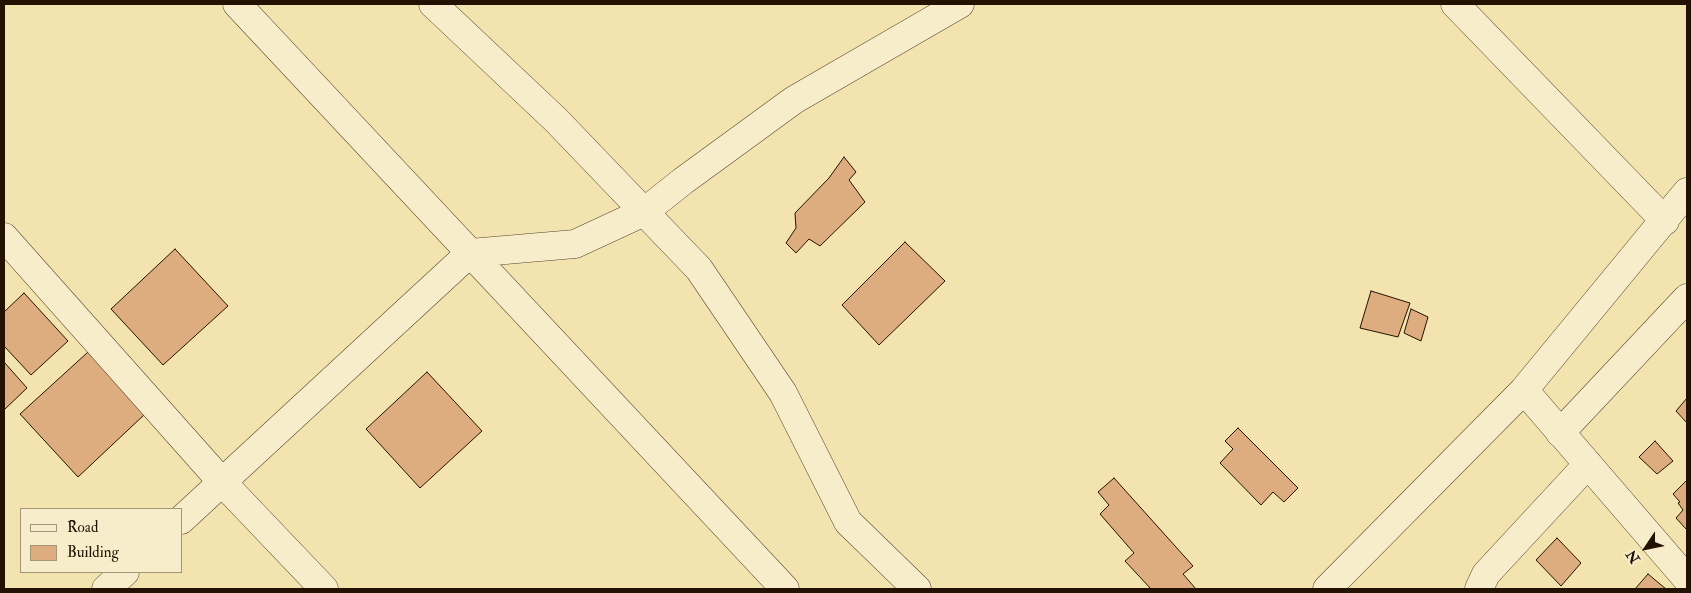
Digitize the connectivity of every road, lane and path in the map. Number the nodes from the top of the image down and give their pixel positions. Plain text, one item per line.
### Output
1 (237, 4) edge
2 (433, 4) edge
3 (960, 4) edge
4 (1455, 4) edge
5 (1687, 192) edge
6 (644, 212) junction
7 (1665, 221) junction
8 (4, 237) edge
9 (470, 253) junction
10 (1687, 298) edge
11 (1524, 390) junction
12 (1560, 432) junction
13 (1588, 464) junction
14 (222, 482) junction
15 (182, 519) edge
16 (124, 573) edge
17 (1687, 580) edge
18 (106, 589) edge
19 (324, 589) edge
20 (785, 589) edge
21 (917, 589) edge
22 (1327, 589) edge
23 (1479, 589) edge

1 - 9 street
2 - 6 street
3 - 6 street
4 - 7 street
5 - 7 street
6 - 9 street
6 - 21 street
7 - 11 street
8 - 14 street
9 - 14 street
9 - 20 street
10 - 12 street
11 - 12 street
11 - 22 street
12 - 13 street
13 - 17 street
13 - 23 street
14 - 15 street
14 - 19 street
16 - 18 street

